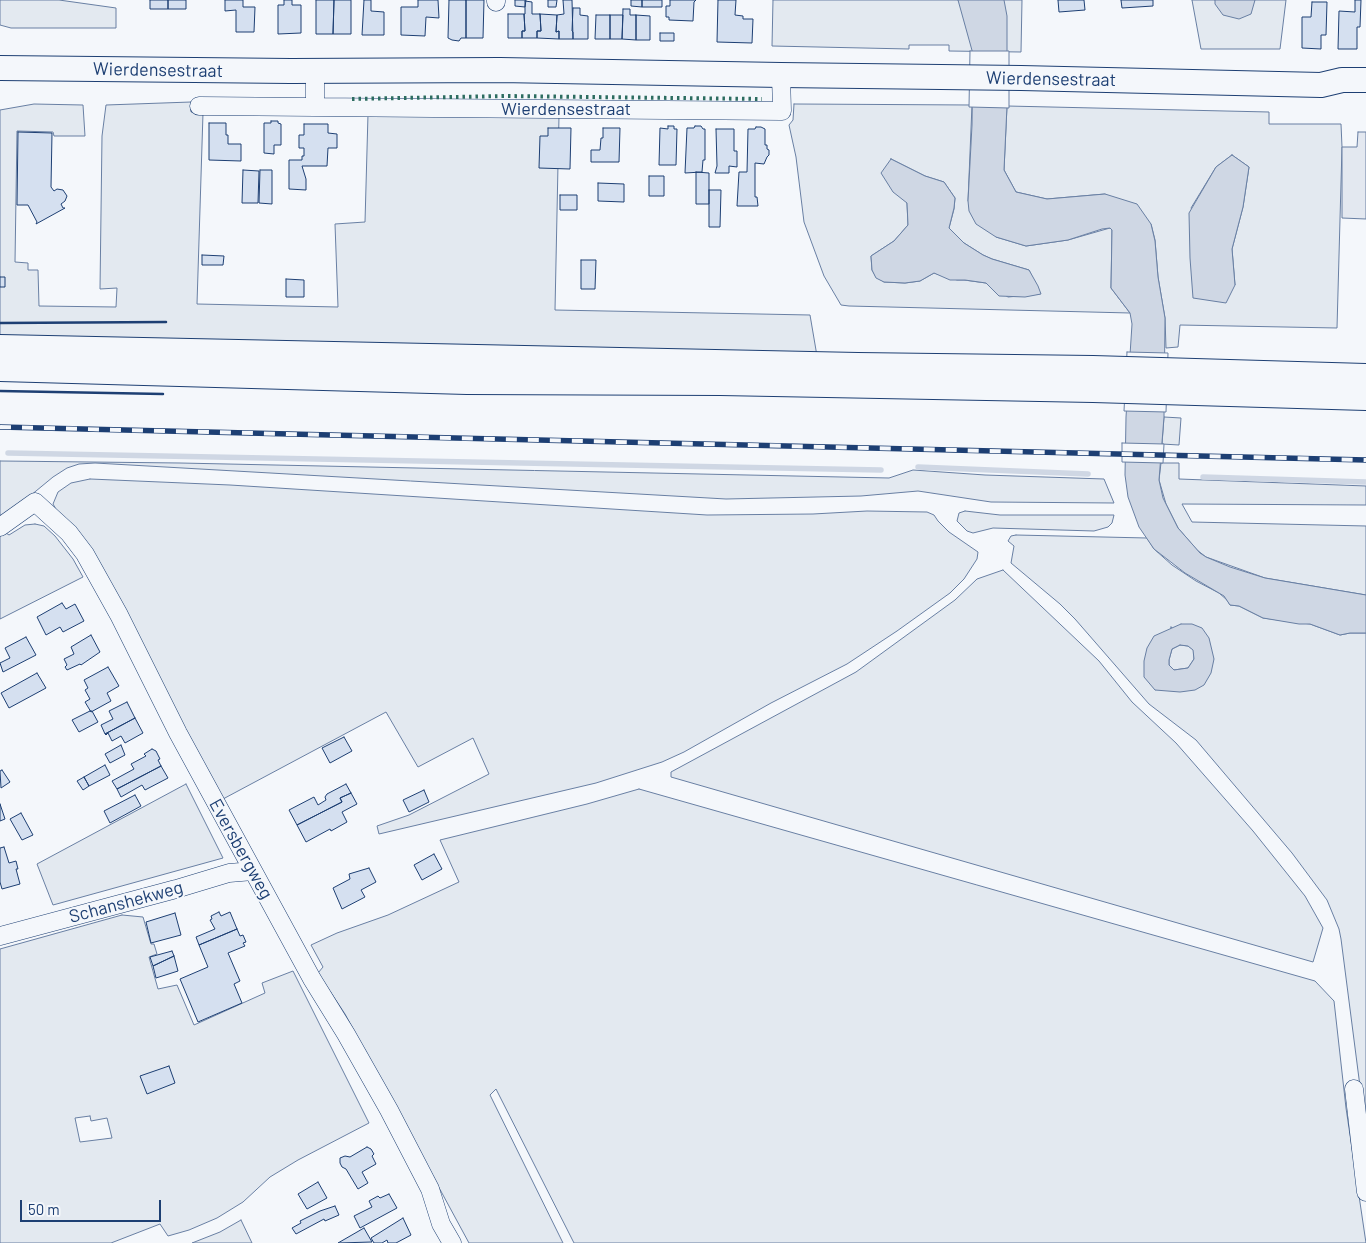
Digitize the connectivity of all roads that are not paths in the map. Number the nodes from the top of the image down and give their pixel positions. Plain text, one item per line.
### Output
1 (0, 68) edge
2 (315, 71) junction
3 (780, 75) junction
4 (1366, 80) edge
5 (1321, 85) junction
6 (1366, 95) edge
7 (198, 106) dead end
8 (315, 107) junction
9 (0, 348) edge
10 (0, 368) edge
11 (1366, 377) edge
12 (1093, 379) junction
13 (1196, 382) junction
14 (1366, 397) edge
15 (0, 527) edge
16 (253, 871) junction
17 (0, 936) edge
18 (1354, 1090) dead end
19 (1366, 1192) edge
20 (452, 1243) edge

1 - 2 street, Wierdensestraat
2 - 3 street, Wierdensestraat
2 - 8 street
3 - 5 street, Wierdensestraat
3 - 8 street, Wierdensestraat
4 - 5 street, Wierdensestraat
5 - 6 street, Wierdensestraat
7 - 8 street, Wierdensestraat
9 - 12 main road
10 - 12 main road
11 - 13 main road
12 - 13 main road
13 - 14 main road
15 - 16 street, Eversbergweg
16 - 17 street, Schanshekweg
16 - 20 street, Eversbergweg
18 - 19 street

